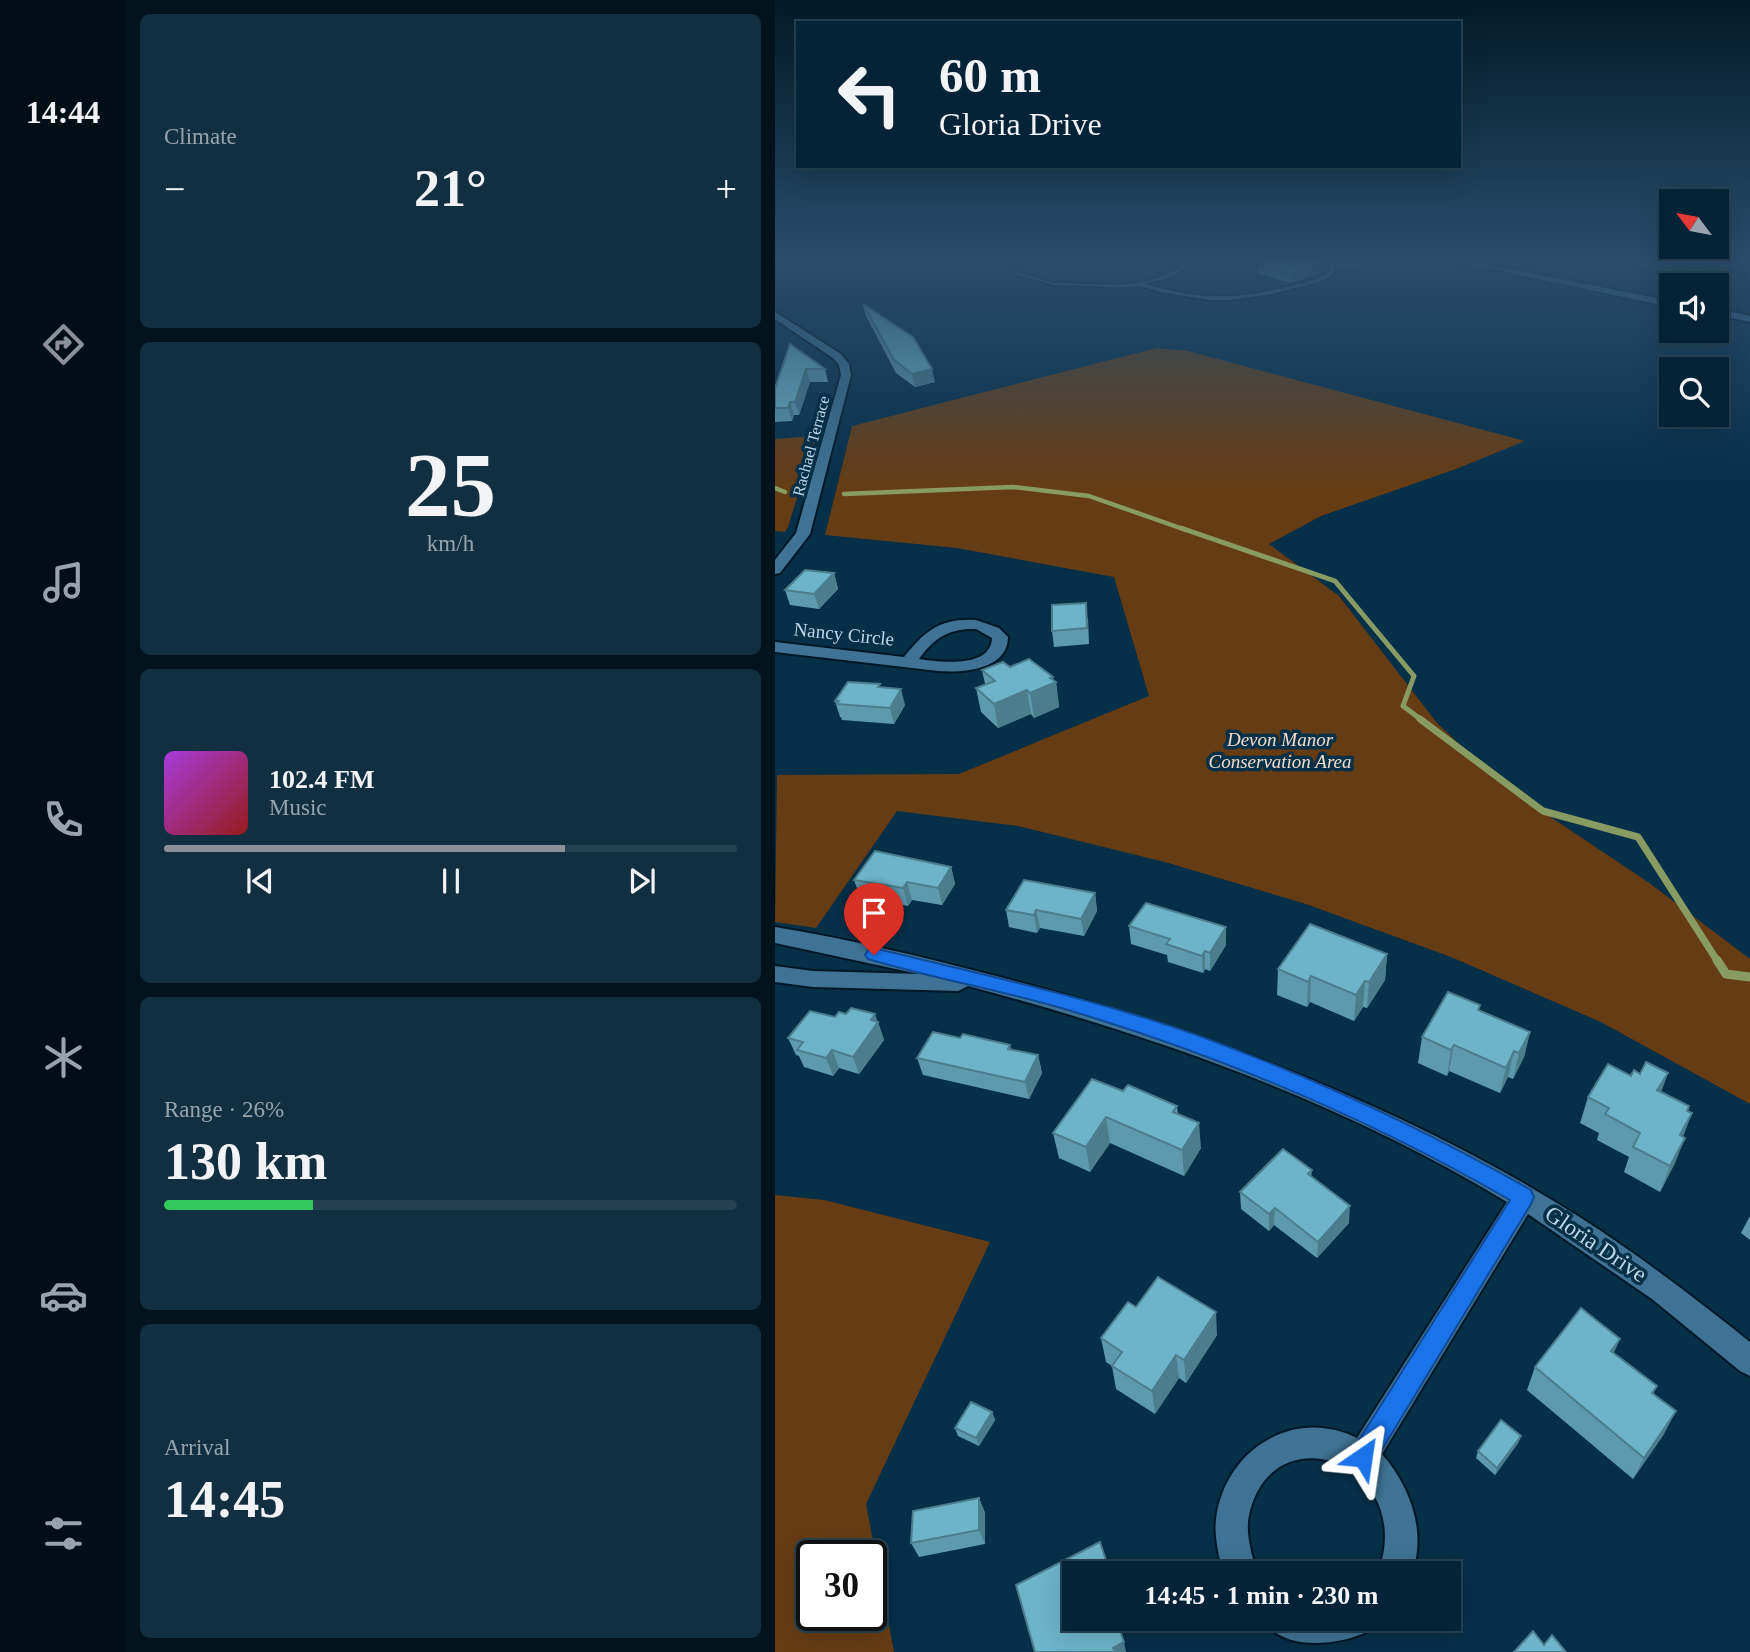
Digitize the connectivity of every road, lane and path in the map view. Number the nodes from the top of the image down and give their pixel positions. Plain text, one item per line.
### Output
1 (805, 335) edge
2 (775, 570) edge
3 (775, 648) edge
4 (909, 662) junction
5 (775, 934) edge
6 (775, 974) edge
7 (998, 984) junction
8 (1524, 1197) junction
9 (1750, 1361) edge
10 (1363, 1457) junction
11 (1237, 1561) edge
12 (1400, 1561) edge

1 - 2 street, Rachael Terrace
3 - 4 street, Nancy Circle
4 - 4 street, Nancy Circle
5 - 7 street, Gloria Drive
6 - 7 street, Gloria Drive
7 - 8 street, Gloria Drive
8 - 9 street, Gloria Drive
8 - 10 street
10 - 11 street
10 - 12 street

